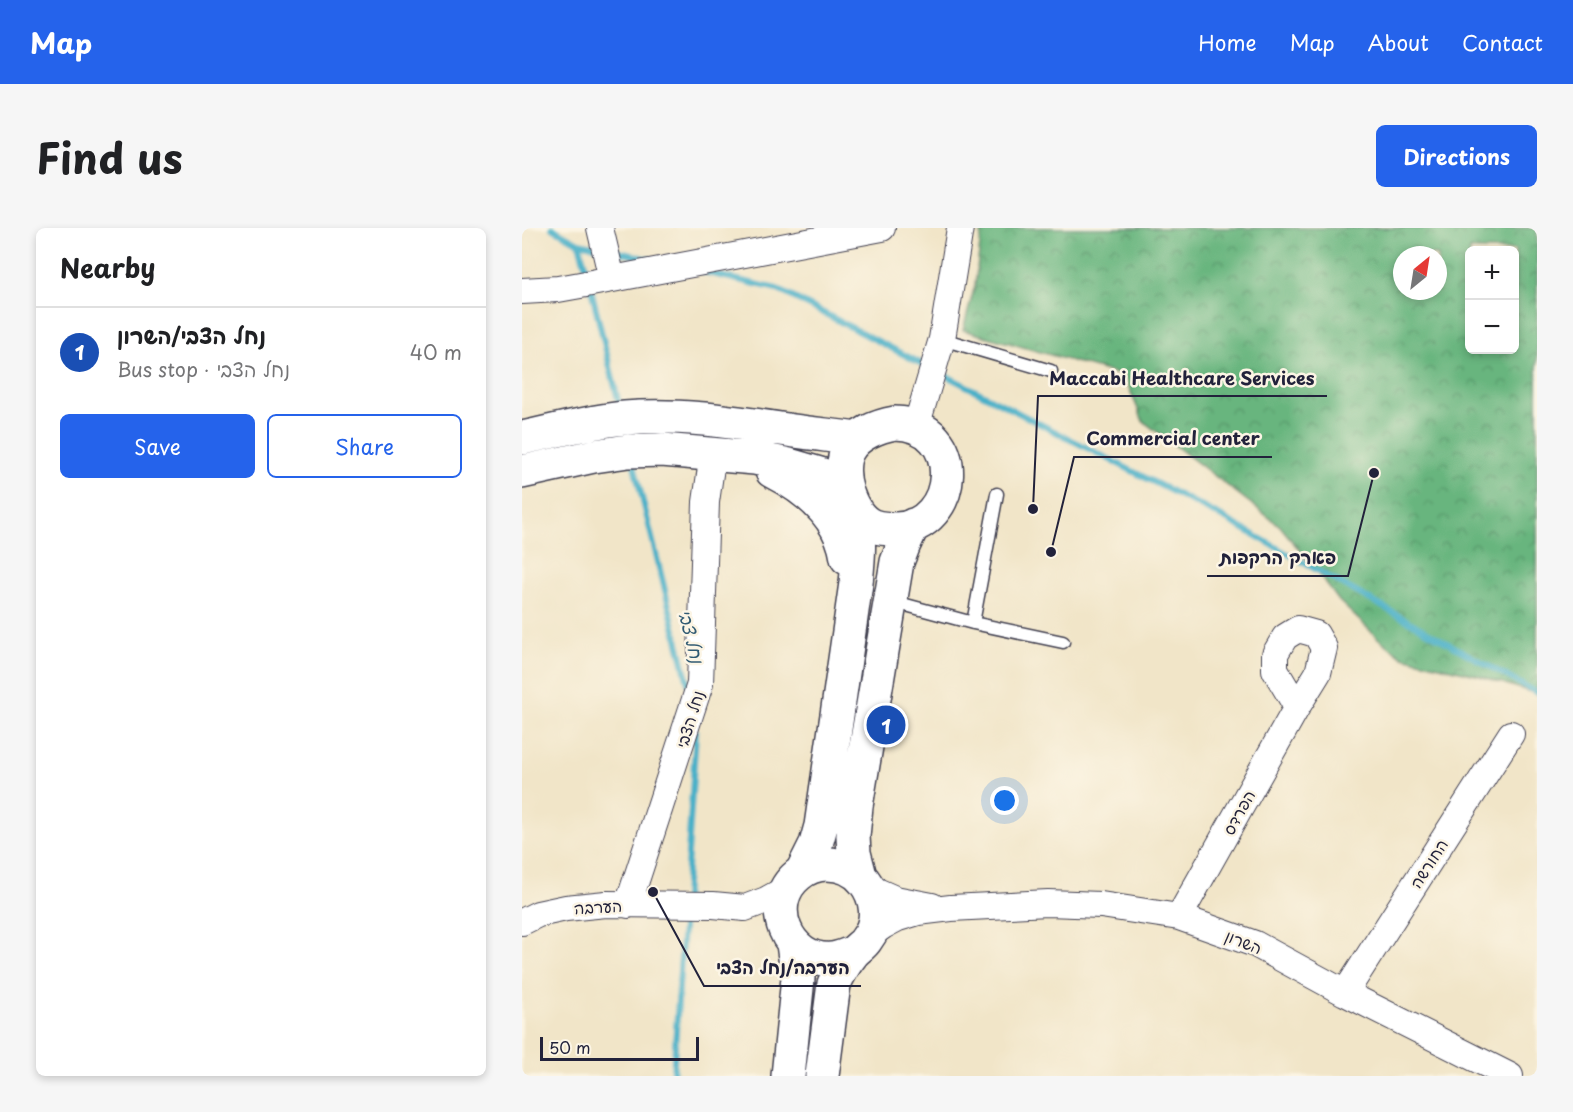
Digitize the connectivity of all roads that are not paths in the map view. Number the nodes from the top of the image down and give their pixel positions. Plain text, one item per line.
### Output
1 (600, 228) edge
2 (882, 228) edge
3 (960, 228) edge
4 (801, 236) edge
5 (612, 279) junction
6 (522, 291) edge
7 (942, 339) junction
8 (1051, 371) dead end
9 (915, 427) junction
10 (522, 438) edge
11 (857, 439) junction
12 (724, 455) junction
13 (522, 472) edge
14 (997, 494) dead end
15 (849, 498) junction
16 (913, 525) junction
17 (890, 600) junction
18 (853, 604) junction
19 (974, 623) junction
20 (1063, 642) dead end
21 (1297, 707) dead end
22 (1511, 734) dead end
23 (794, 880) junction
24 (865, 882) junction
25 (713, 904) junction
26 (628, 905) junction
27 (951, 908) junction
28 (1179, 917) junction
29 (522, 922) edge
30 (789, 937) junction
31 (861, 944) junction
32 (1345, 993) junction
33 (788, 1076) edge
34 (822, 1076) edge
35 (1510, 1076) edge

1 - 5 street
2 - 4 street
3 - 7 street
4 - 5 street
5 - 6 street
7 - 8 lane
7 - 9 street
9 - 11 street
9 - 16 street
10 - 11 street
11 - 15 street
12 - 13 street
12 - 15 street
12 - 18 street
12 - 26 street, נחל הצבי
14 - 19 lane
15 - 16 street
15 - 18 street
16 - 17 street
17 - 19 lane
17 - 24 street
18 - 23 street
19 - 20 lane
21 - 28 street, הפרדס
22 - 32 street, החורשה
23 - 24 street
23 - 25 street, הערבה
23 - 30 street
24 - 27 street, השרון
24 - 31 street
25 - 26 street, הערבה
25 - 30 street, הערבה
26 - 29 street, הערבה
27 - 28 street, השרון
27 - 31 street, השרון
28 - 32 street, השרון
30 - 31 street
30 - 33 street
31 - 34 street
32 - 35 street, השרון

